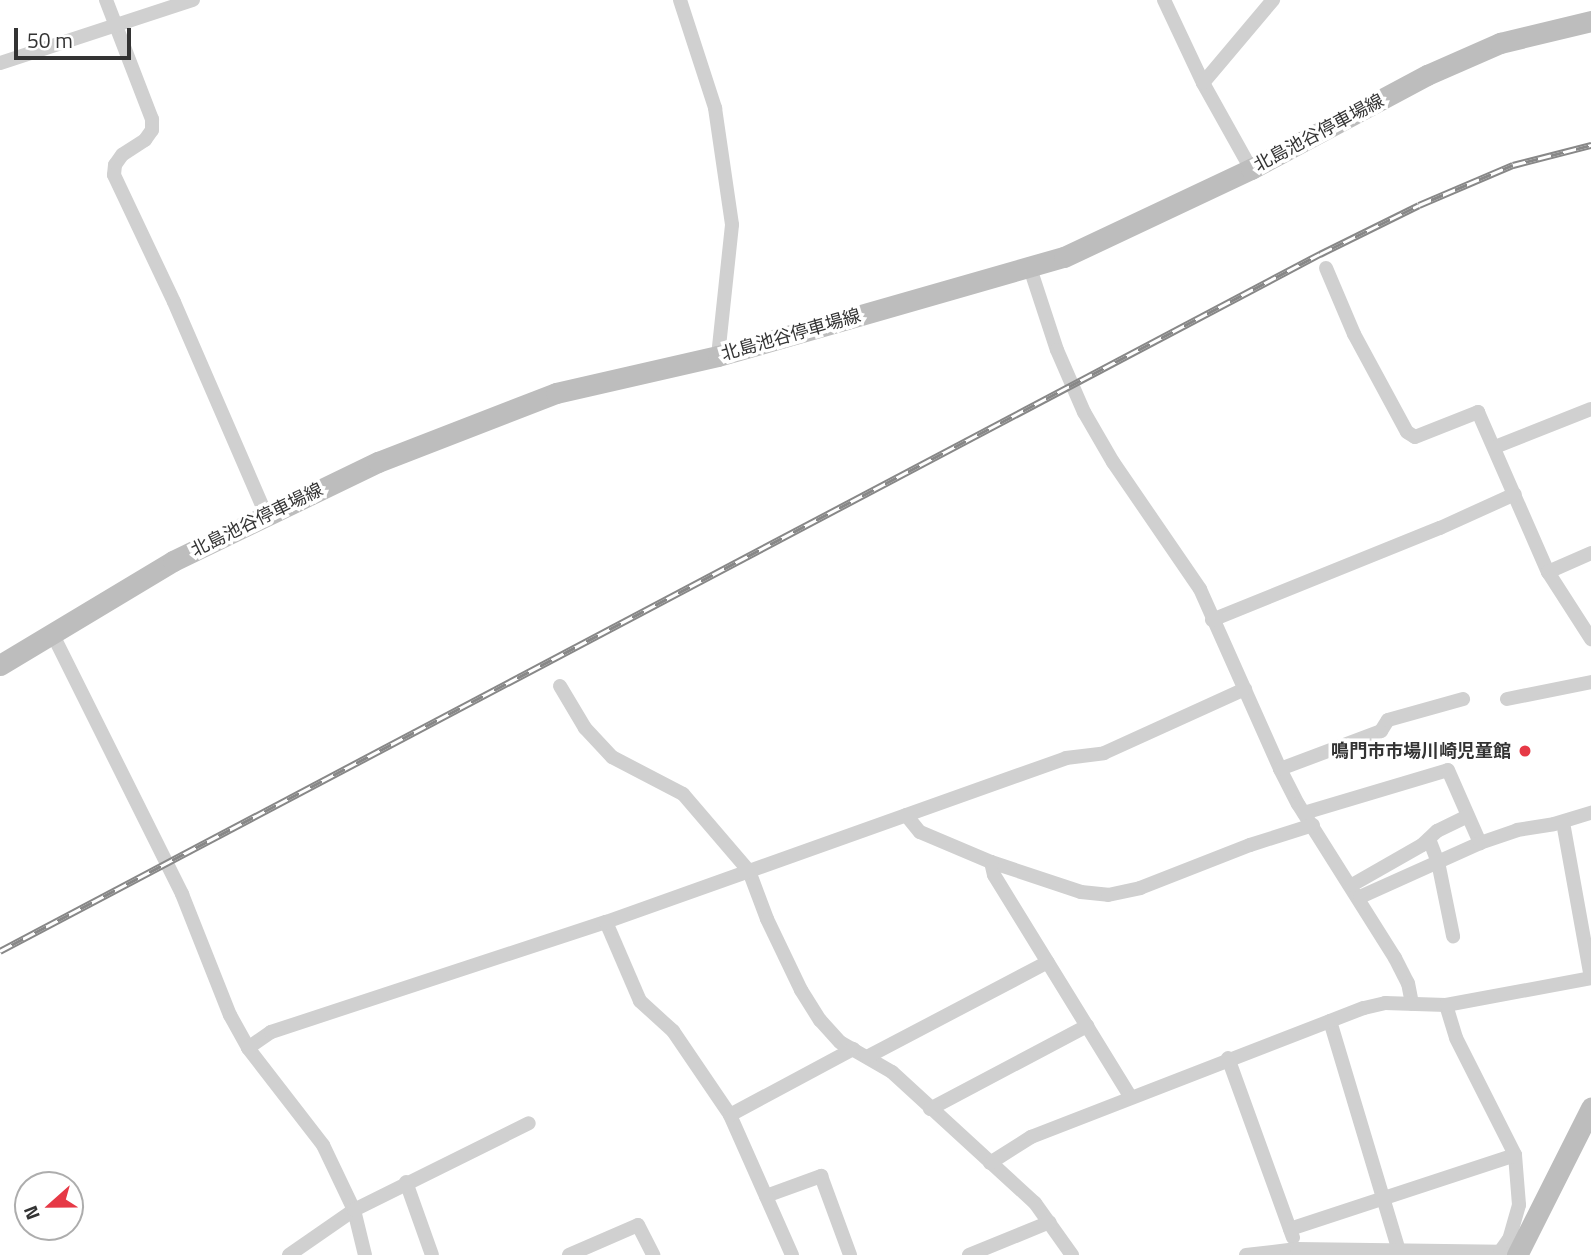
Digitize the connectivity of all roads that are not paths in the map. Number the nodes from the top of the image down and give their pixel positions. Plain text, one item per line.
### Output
1 (106, 0) edge
2 (193, 0) edge
3 (680, 0) edge
4 (1164, 0) edge
5 (1273, 0) edge
6 (1591, 21) edge
7 (117, 24) junction
8 (0, 63) edge
9 (1203, 83) junction
10 (1251, 169) junction
11 (1030, 268) junction
12 (1326, 268) dead end
13 (718, 356) junction
14 (1591, 410) edge
15 (1494, 447) junction
16 (1515, 494) junction
17 (266, 515) junction
18 (1591, 552) edge
19 (1548, 572) junction
20 (1212, 620) junction
21 (52, 634) junction
22 (1591, 639) edge
23 (0, 666) edge
24 (1591, 682) edge
25 (560, 686) dead end
26 (1245, 689) junction
27 (1463, 699) dead end
28 (1507, 699) dead end
29 (1280, 769) junction
30 (1591, 813) edge
31 (906, 815) junction
32 (1468, 816) junction
33 (1308, 819) junction
34 (1563, 822) junction
35 (1429, 839) junction
36 (1480, 843) junction
37 (991, 862) junction
38 (1438, 862) junction
39 (749, 872) junction
40 (1356, 891) junction
41 (606, 922) junction
42 (1453, 936) dead end
43 (1048, 962) junction
44 (1412, 1004) junction
45 (1446, 1005) junction
46 (1330, 1021) junction
47 (1087, 1026) junction
48 (248, 1048) junction
49 (853, 1049) junction
50 (867, 1057) junction
51 (1228, 1058) junction
52 (1130, 1096) junction
53 (1591, 1108) edge
54 (930, 1109) junction
55 (730, 1115) junction
56 (529, 1123) dead end
57 (1515, 1154) junction
58 (990, 1163) junction
59 (405, 1182) junction
60 (766, 1196) junction
61 (1384, 1196) junction
62 (354, 1210) junction
63 (1050, 1222) junction
64 (1290, 1229) junction
65 (1297, 1249) junction
66 (1399, 1251) junction
67 (1336, 1253) edge
68 (1508, 1254) edge
69 (289, 1255) edge
70 (365, 1255) edge
71 (432, 1255) edge
72 (569, 1255) edge
73 (653, 1255) edge
74 (792, 1255) edge
75 (850, 1255) edge
76 (969, 1255) edge
77 (1072, 1255) edge
78 (1247, 1255) edge

1 - 7 street
2 - 7 street
3 - 13 street
4 - 9 street
5 - 9 street
6 - 10 main road, 北島池谷停車場線
7 - 8 street
7 - 17 street
9 - 10 street
10 - 11 main road, 北島池谷停車場線
11 - 13 main road, 北島池谷停車場線
11 - 20 street
12 - 15 street
13 - 17 main road, 北島池谷停車場線
14 - 15 street
15 - 16 street
16 - 19 street
16 - 20 street
17 - 21 main road, 北島池谷停車場線
18 - 19 street
19 - 22 street
20 - 26 street
21 - 23 main road, 北島池谷停車場線
21 - 48 street
24 - 28 street
25 - 39 street
26 - 29 street
26 - 31 street
27 - 29 street
29 - 33 street
30 - 34 street
31 - 37 street
31 - 39 street
32 - 33 street
32 - 35 street
32 - 36 street
33 - 37 street
33 - 40 street
34 - 36 street
34 - 45 street
35 - 38 street
35 - 40 street
36 - 38 street
37 - 43 street
38 - 40 street
38 - 42 street
39 - 41 street
39 - 49 street
40 - 44 street
41 - 48 street
41 - 55 street
43 - 47 street
43 - 50 street
44 - 45 street
44 - 46 street
45 - 57 street
46 - 51 street
46 - 61 street
47 - 52 street
47 - 54 street
48 - 62 street
49 - 50 street
49 - 55 street
50 - 54 street
51 - 52 street
51 - 64 street
52 - 58 street
53 - 68 main road
54 - 58 street
55 - 60 street
56 - 59 street
57 - 61 street
57 - 68 street
58 - 63 street
59 - 62 street
59 - 71 street
60 - 74 street
60 - 75 street
61 - 64 street
61 - 66 street
62 - 69 street
62 - 70 street
63 - 76 street
63 - 77 street
64 - 65 street
65 - 67 street
65 - 78 street
66 - 67 street
66 - 68 street
72 - 73 street

